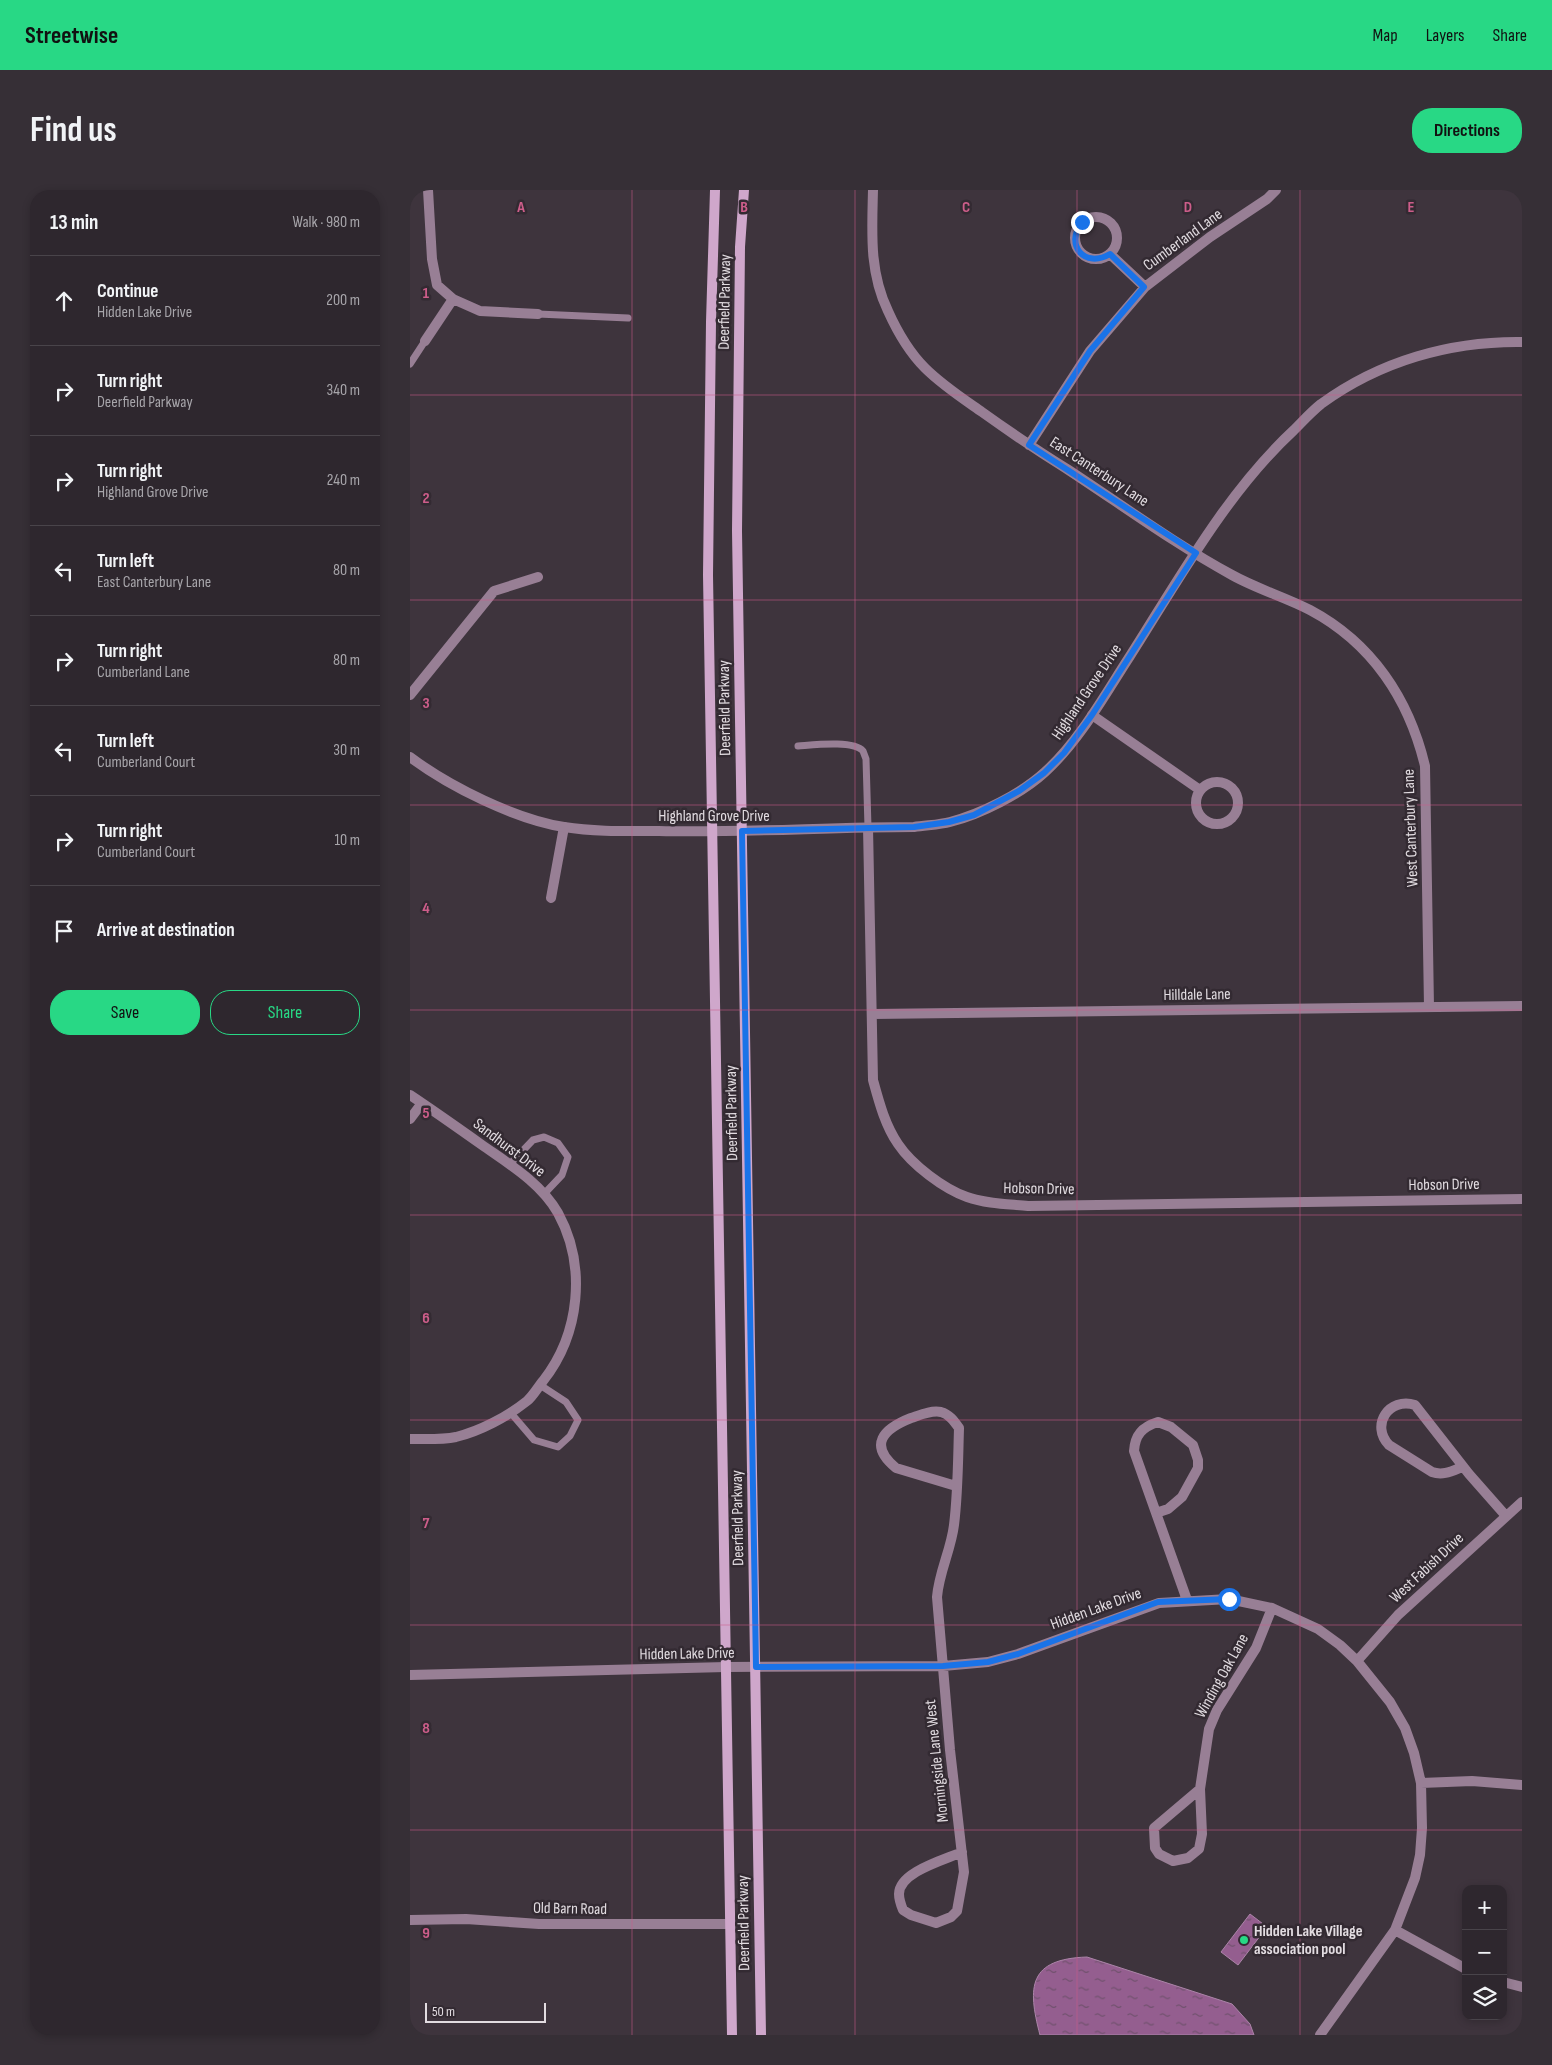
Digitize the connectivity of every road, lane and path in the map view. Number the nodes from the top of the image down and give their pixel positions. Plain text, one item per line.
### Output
1 (428, 190) edge
2 (715, 190) edge
3 (744, 190) edge
4 (874, 190) edge
5 (1276, 190) edge
6 (1110, 254) junction
7 (1144, 287) junction
8 (453, 299) junction
9 (538, 314) joint
10 (628, 318) dead end
11 (425, 341) joint
12 (1522, 342) edge
13 (410, 364) edge
14 (1029, 445) junction
15 (1196, 553) junction
16 (538, 577) dead end
17 (410, 695) edge
18 (1092, 715) junction
19 (798, 746) dead end
20 (410, 757) edge
21 (1200, 790) junction
22 (564, 827) junction
23 (868, 827) junction
24 (713, 831) junction
25 (742, 831) junction
26 (551, 898) dead end
27 (1522, 1006) edge
28 (1429, 1007) junction
29 (872, 1014) junction
30 (410, 1095) edge
31 (422, 1103) junction
32 (410, 1119) edge
33 (509, 1165) junction
34 (544, 1194) junction
35 (1522, 1200) edge
36 (540, 1385) junction
37 (510, 1412) junction
38 (410, 1439) edge
39 (1462, 1467) junction
40 (956, 1486) junction
41 (1522, 1502) edge
42 (1156, 1513) junction
43 (1506, 1516) junction
44 (1187, 1600) junction
45 (1272, 1608) junction
46 (1357, 1661) junction
47 (943, 1666) junction
48 (726, 1667) junction
49 (756, 1667) junction
50 (410, 1675) edge
51 (1421, 1782) junction
52 (1519, 1782) edge
53 (1200, 1789) junction
54 (962, 1852) junction
55 (410, 1920) edge
56 (730, 1924) junction
57 (1395, 1930) junction
58 (1462, 1967) edge
59 (1507, 1983) edge
60 (1522, 1987) edge
61 (732, 2035) edge
62 (761, 2035) edge
63 (1320, 2035) edge

1 - 8 street
2 - 24 main road, Deerfield Parkway
3 - 25 main road, Deerfield Parkway
4 - 14 street, East Canterbury Lane
5 - 7 street, Cumberland Lane
6 - 6 street
6 - 7 street
7 - 14 street, Cumberland Lane
8 - 9 street
8 - 11 street
9 - 10 lane
11 - 13 lane
12 - 15 street, Highland Grove Drive
14 - 15 street, East Canterbury Lane
15 - 18 street, Highland Grove Drive
15 - 28 street, West Canterbury Lane
16 - 17 street
18 - 21 street
18 - 23 street, Highland Grove Drive
19 - 23 lane
20 - 22 street, Highland Grove Drive
21 - 21 street
22 - 24 street, Highland Grove Drive
22 - 26 street
23 - 25 street, Highland Grove Drive
23 - 29 street, Hobson Drive
24 - 25 street, Highland Grove Drive
24 - 48 main road, Deerfield Parkway
25 - 49 main road, Deerfield Parkway
27 - 28 street, Hilldale Lane
28 - 29 street, Hilldale Lane
29 - 35 street, Hobson Drive
30 - 31 street, Sandhurst Drive
31 - 32 street
31 - 33 street, Sandhurst Drive
33 - 34 street, Sandhurst Drive
33 - 34 lane
34 - 36 street, Sandhurst Drive
36 - 37 street, Sandhurst Drive
36 - 37 lane
37 - 38 street, Sandhurst Drive
39 - 39 street
39 - 43 street
40 - 40 street, Morningside Lane West
40 - 47 street, Morningside Lane West
41 - 43 street, West Fabish Drive
42 - 42 street
42 - 44 street
43 - 46 street, West Fabish Drive
44 - 45 street, Hidden Lake Drive
44 - 47 street, Hidden Lake Drive
45 - 46 street, Hidden Lake Drive
45 - 53 street, Winding Oak Lane
46 - 51 street, Hidden Lake Drive
47 - 49 street, Hidden Lake Drive
47 - 54 street, Morningside Lane West
48 - 49 street, Hidden Lake Drive
48 - 50 street, Hidden Lake Drive
48 - 56 main road, Deerfield Parkway
49 - 62 main road, Deerfield Parkway
51 - 52 street
51 - 57 street, Hidden Lake Drive
53 - 53 street, Winding Oak Lane
54 - 54 street, Morningside Lane West
55 - 56 street, Old Barn Road
56 - 61 main road, Deerfield Parkway
57 - 58 street
57 - 63 street, Hidden Lake Drive
59 - 60 street

